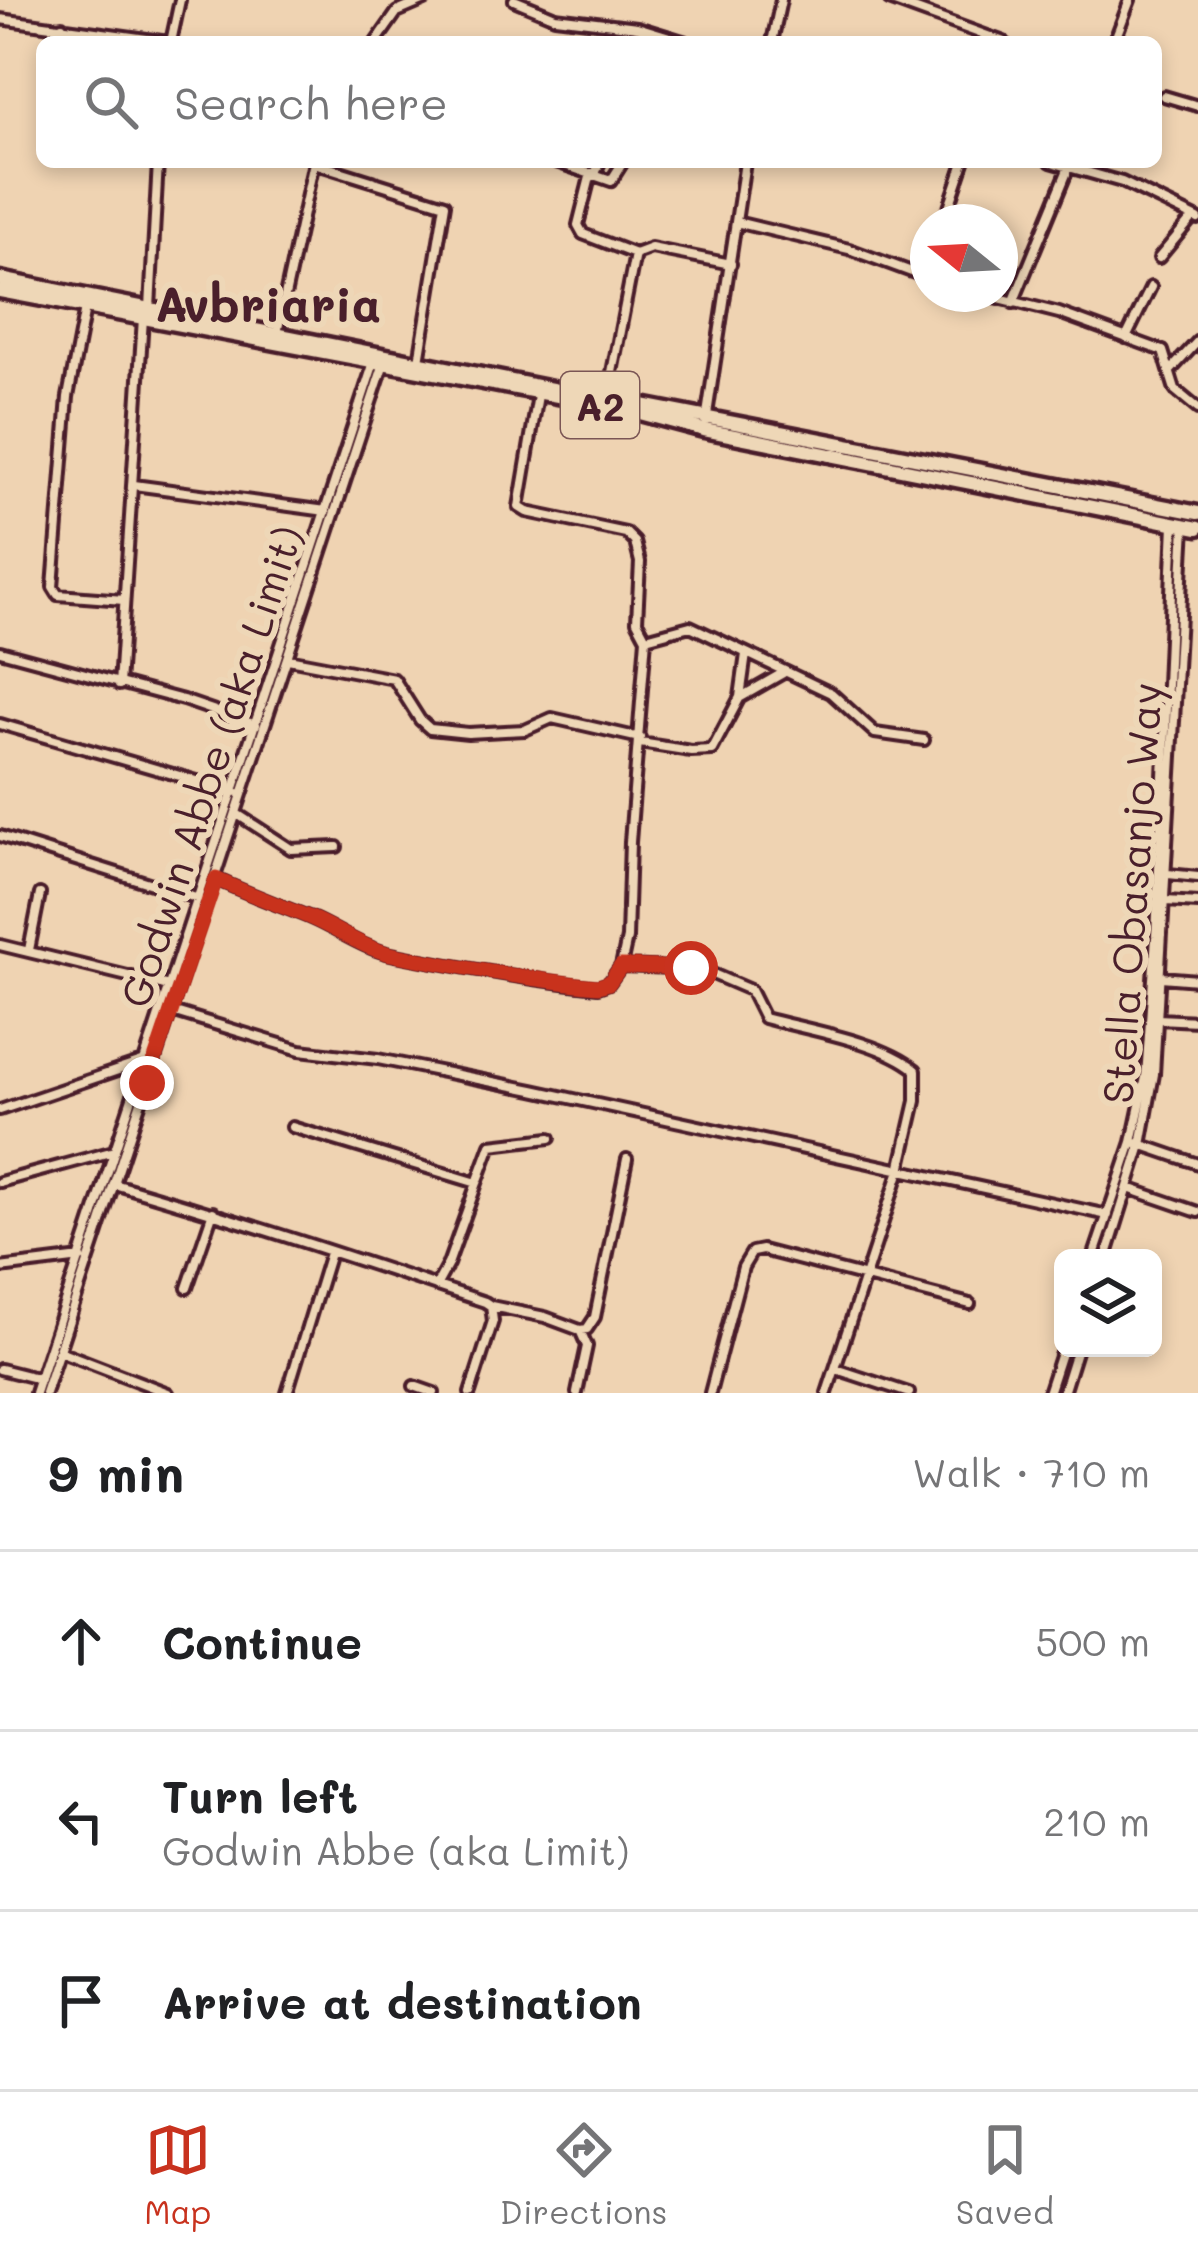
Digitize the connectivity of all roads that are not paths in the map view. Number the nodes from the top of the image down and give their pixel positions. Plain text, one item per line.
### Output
1 (180, 0) edge
2 (401, 0) edge
3 (425, 0) edge
4 (514, 0) edge
5 (781, 0) edge
6 (889, 0) edge
7 (1126, 1) edge
8 (397, 12) junction
9 (0, 19) edge
10 (62, 26) junction
11 (62, 36) edge
12 (130, 36) edge
13 (171, 36) edge
14 (380, 36) edge
15 (666, 36) edge
16 (773, 36) edge
17 (988, 36) edge
18 (1116, 36) edge
19 (1164, 96) dead end
20 (1198, 106) edge
21 (158, 168) edge
22 (313, 168) edge
23 (333, 168) edge
24 (576, 168) edge
25 (596, 168) edge
26 (620, 168) edge
27 (744, 168) edge
28 (962, 168) edge
29 (1070, 168) edge
30 (1080, 168) edge
31 (593, 173) junction
32 (950, 204) edge
33 (1195, 218) edge
34 (736, 222) junction
35 (635, 254) junction
36 (1159, 259) dead end
37 (730, 264) junction
38 (910, 269) edge
39 (0, 279) edge
40 (1150, 287) dead end
41 (1018, 289) edge
42 (0, 291) edge
43 (1018, 304) edge
44 (85, 308) junction
45 (146, 314) junction
46 (277, 333) junction
47 (1126, 338) junction
48 (1198, 341) edge
49 (381, 358) junction
50 (418, 361) junction
51 (1170, 371) junction
52 (538, 395) junction
53 (607, 398) junction
54 (1198, 409) edge
55 (707, 415) junction
56 (704, 430) junction
57 (134, 484) junction
58 (326, 511) junction
59 (1198, 513) edge
60 (1186, 526) edge
61 (124, 600) junction
62 (646, 638) junction
63 (0, 651) edge
64 (746, 654) junction
65 (288, 659) junction
66 (783, 673) junction
67 (119, 685) junction
68 (740, 698) junction
69 (0, 724) edge
70 (256, 724) junction
71 (924, 740) dead end
72 (640, 741) junction
73 (235, 792) junction
74 (237, 814) junction
75 (0, 836) edge
76 (337, 847) dead end
77 (1168, 874) junction
78 (1198, 877) edge
79 (216, 879) junction
80 (40, 893) dead end
81 (199, 899) junction
82 (1166, 901) junction
83 (1198, 903) edge
84 (0, 945) edge
85 (29, 950) junction
86 (621, 966) junction
87 (1161, 977) junction
88 (1198, 980) edge
89 (169, 986) junction
90 (172, 1011) junction
91 (1158, 1019) junction
92 (1198, 1022) edge
93 (143, 1062) junction
94 (143, 1082) junction
95 (0, 1110) edge
96 (292, 1127) dead end
97 (550, 1138) dead end
98 (1136, 1143) junction
99 (116, 1151) junction
100 (627, 1159) dead end
101 (1198, 1164) edge
102 (900, 1170) junction
103 (0, 1182) edge
104 (111, 1183) junction
105 (477, 1183) junction
106 (1128, 1189) junction
107 (213, 1212) junction
108 (1198, 1212) edge
109 (1108, 1215) junction
110 (1096, 1249) edge
111 (1109, 1249) edge
112 (330, 1253) junction
113 (80, 1258) junction
114 (0, 1268) edge
115 (863, 1278) junction
116 (436, 1286) junction
117 (187, 1288) dead end
118 (970, 1304) dead end
119 (491, 1306) junction
120 (580, 1330) junction
121 (59, 1351) junction
122 (1060, 1357) edge
123 (1074, 1357) edge
124 (0, 1369) edge
125 (836, 1369) junction
126 (40, 1379) junction
127 (415, 1386) dead end
128 (35, 1393) edge
129 (46, 1393) edge
130 (168, 1393) edge
131 (286, 1393) edge
132 (434, 1393) edge
133 (470, 1393) edge
134 (577, 1393) edge
135 (710, 1393) edge
136 (827, 1393) edge
137 (909, 1393) edge
138 (1048, 1393) edge
139 (1063, 1393) edge

1 - 13 street
2 - 8 street
3 - 8 street
4 - 15 street
5 - 16 street
6 - 17 street
7 - 18 street
8 - 14 street
9 - 10 street
10 - 11 street
10 - 12 street
19 - 20 street
21 - 45 street
22 - 46 street
23 - 50 street
24 - 31 street
25 - 31 street
26 - 31 street
27 - 34 street
28 - 32 street
29 - 41 street
30 - 33 street
31 - 35 street
33 - 36 street
34 - 37 street
34 - 38 street
35 - 37 street
35 - 53 street
37 - 55 street
39 - 45 highway, A2
40 - 47 street
42 - 44 highway, A2
43 - 47 street
44 - 45 highway, A2
44 - 61 street
45 - 46 highway, A2
45 - 49 highway, A2
45 - 57 street
46 - 49 highway, A2
47 - 51 street
48 - 51 street
49 - 50 highway, A2
49 - 52 highway, A2
49 - 58 street, Godwin Abbe (aka Limit)
49 - 65 street, Godwin Abbe (aka Limit)
50 - 53 highway, A2
51 - 54 street
52 - 56 highway, A2
52 - 62 street
53 - 55 highway, A2
55 - 56 street
55 - 59 highway, A2
56 - 60 highway, A2
57 - 58 street
57 - 61 street
58 - 70 street, Godwin Abbe (aka Limit)
60 - 77 street, Stella Obasanjo Way
60 - 98 street
61 - 67 street
62 - 64 street
62 - 72 street
63 - 67 street
64 - 66 street
64 - 68 street
65 - 72 street
65 - 74 street, Godwin Abbe (aka Limit)
66 - 68 street
66 - 71 street
67 - 70 street
68 - 72 street
69 - 73 street
70 - 73 street, Godwin Abbe (aka Limit)
72 - 86 street
73 - 81 street, Godwin Abbe (aka Limit)
74 - 76 street
74 - 79 street, Godwin Abbe (aka Limit)
75 - 81 street
77 - 78 street
77 - 82 street, Stella Obasanjo Way
79 - 86 street
79 - 90 street, Godwin Abbe (aka Limit)
80 - 85 street
81 - 89 street, Godwin Abbe (aka Limit)
82 - 83 street
82 - 87 street, Stella Obasanjo Way
84 - 85 street
85 - 89 street
86 - 102 street
87 - 88 street
87 - 91 street, Stella Obasanjo Way
89 - 93 street, Godwin Abbe (aka Limit)
90 - 94 street, Godwin Abbe (aka Limit)
90 - 102 street
91 - 92 street
91 - 98 street, Stella Obasanjo Way
93 - 94 street, Godwin Abbe (aka Limit)
93 - 95 street
94 - 99 street, Godwin Abbe (aka Limit)
94 - 104 street, Godwin Abbe (aka Limit)
96 - 105 street
97 - 105 street
98 - 101 street
98 - 106 street, Stella Obasanjo Way
98 - 109 street
99 - 103 street
99 - 104 street, Godwin Abbe (aka Limit)
100 - 120 street
102 - 109 street
102 - 115 street
104 - 107 street
104 - 113 street, Godwin Abbe (aka Limit)
104 - 121 street, Godwin Abbe (aka Limit)
105 - 116 street
106 - 108 street
106 - 111 street, Stella Obasanjo Way
107 - 112 street
107 - 117 street
109 - 110 street
112 - 116 street
112 - 131 street
113 - 114 street
113 - 126 street, Godwin Abbe (aka Limit)
115 - 118 street
115 - 125 street
115 - 135 street
116 - 119 street
119 - 120 street
119 - 133 street
120 - 134 street
121 - 129 street, Godwin Abbe (aka Limit)
121 - 130 street
122 - 138 street
123 - 139 street
124 - 126 street
125 - 136 street
125 - 137 street
126 - 128 street, Godwin Abbe (aka Limit)
127 - 132 street

